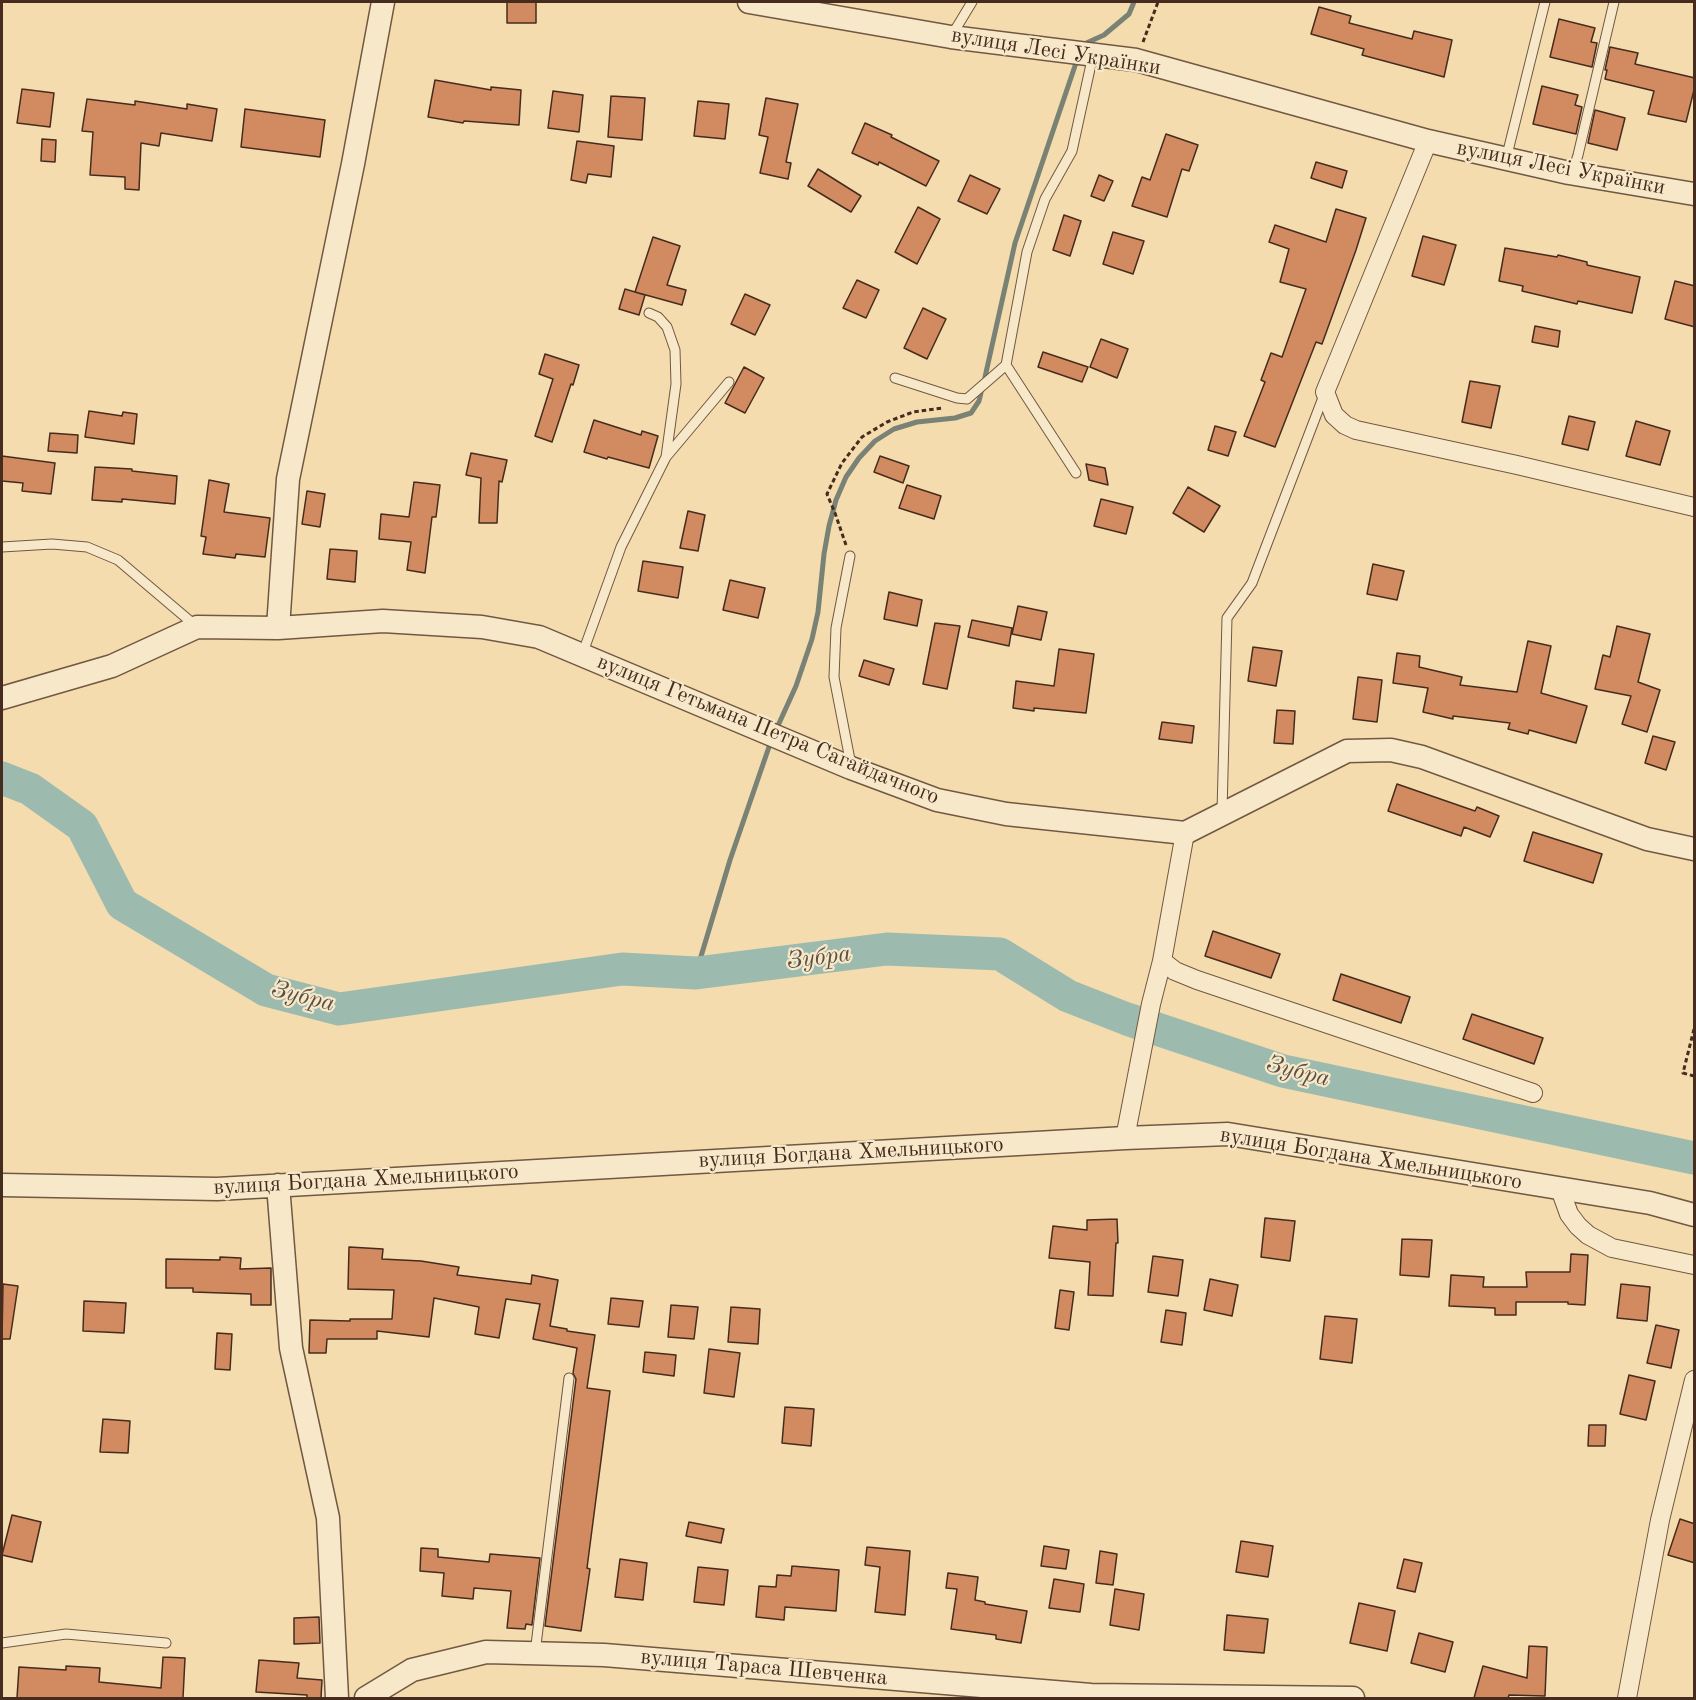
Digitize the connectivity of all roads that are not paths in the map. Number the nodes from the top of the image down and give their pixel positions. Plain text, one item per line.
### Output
1 (383, 2) edge
2 (749, 2) edge
3 (972, 2) edge
4 (1545, 2) edge
5 (1614, 2) edge
6 (951, 37) junction
7 (1093, 55) junction
8 (1428, 141) junction
9 (1506, 159) junction
10 (1572, 174) junction
11 (1695, 194) edge
12 (648, 313) dead end
13 (1006, 365) junction
14 (895, 378) dead end
15 (729, 382) dead end
16 (1325, 392) junction
17 (666, 457) junction
18 (1076, 473) dead end
19 (1695, 507) edge
20 (2, 547) edge
21 (850, 556) road end
22 (196, 627) junction
23 (278, 628) junction
24 (582, 655) junction
25 (2, 698) edge
26 (851, 768) junction
27 (1222, 815) junction
28 (1185, 833) junction
29 (1695, 849) edge
30 (1162, 961) junction
31 (1533, 1094) dead end
32 (1125, 1138) junction
33 (2, 1185) edge
34 (278, 1185) junction
35 (1560, 1189) junction
36 (1695, 1215) edge
37 (1695, 1265) edge
38 (569, 1378) dead end
39 (1695, 1380) edge
40 (2, 1643) edge
41 (166, 1643) dead end
42 (535, 1653) junction
43 (337, 1698) edge
44 (366, 1698) edge
45 (1353, 1698) edge
46 (1627, 1698) edge

1 - 23 street
2 - 6 street, вулиця Лесі Українки
3 - 6 lane
4 - 9 lane
5 - 10 lane
6 - 7 street, вулиця Лесі Українки
7 - 8 street, вулиця Лесі Українки
7 - 13 lane
8 - 9 street, вулиця Лесі Українки
8 - 16 street, вулиця Лесі Українки
9 - 10 street, вулиця Лесі Українки
10 - 11 street, вулиця Лесі Українки
12 - 17 lane
13 - 14 lane
13 - 18 lane
15 - 17 lane
16 - 19 street
16 - 27 lane
17 - 24 lane
20 - 22 lane
21 - 26 lane
22 - 23 street, вулиця Гетьмана Петра Сагайдачного
22 - 25 street, вулиця Гетьмана Петра Сагайдачного
23 - 24 street, вулиця Гетьмана Петра Сагайдачного
24 - 26 street, вулиця Гетьмана Петра Сагайдачного
26 - 28 street, вулиця Гетьмана Петра Сагайдачного
27 - 28 street
27 - 29 street
28 - 30 street
30 - 31 street
30 - 32 street
32 - 34 street, вулиця Богдана Хмельницького
32 - 35 street, вулиця Богдана Хмельницького
33 - 34 street, вулиця Богдана Хмельницького
34 - 43 street
35 - 36 street, вулиця Богдана Хмельницького
35 - 37 street
38 - 42 lane
39 - 46 street
40 - 41 lane
42 - 44 street, вулиця Тараса Шевченка
42 - 45 street, вулиця Тараса Шевченка

